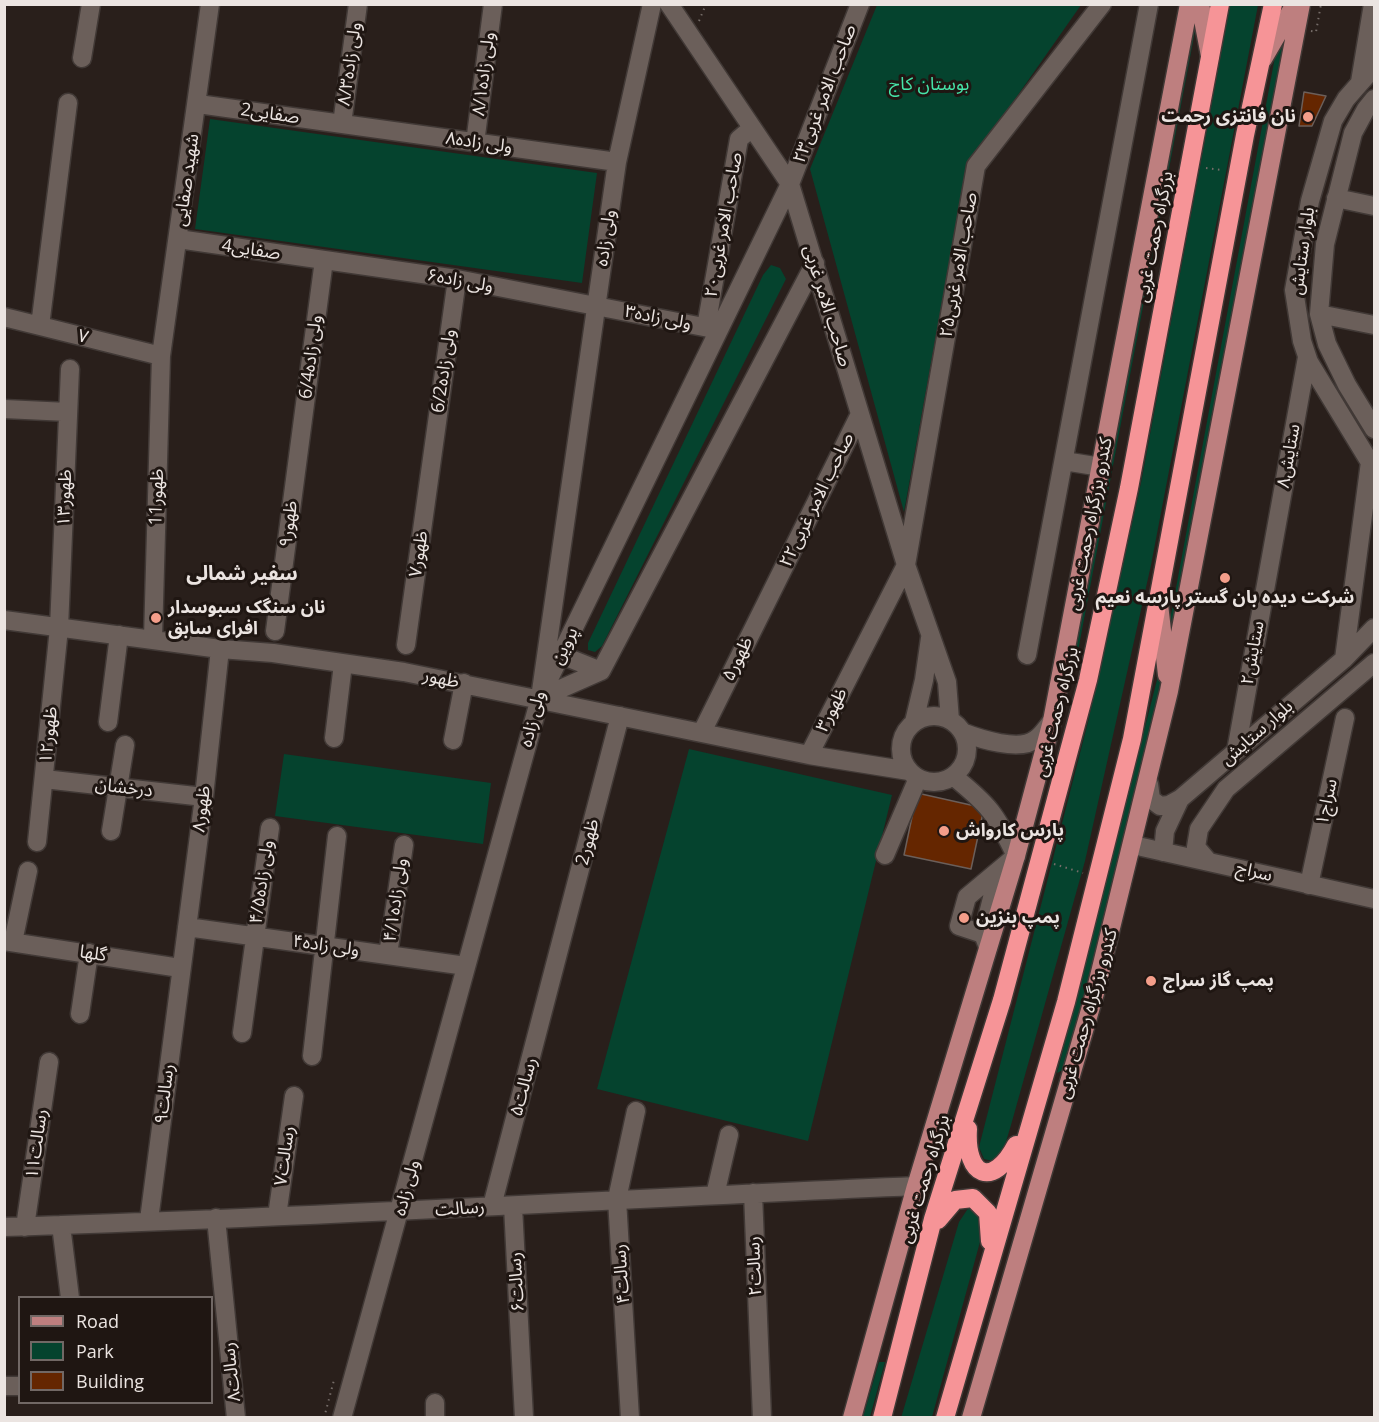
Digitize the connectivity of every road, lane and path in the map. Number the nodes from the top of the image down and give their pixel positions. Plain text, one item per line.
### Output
1 (91, 4) edge
2 (210, 4) edge
3 (358, 4) edge
4 (493, 4) edge
5 (652, 4) edge
6 (669, 4) edge
7 (860, 4) edge
8 (1102, 4) edge
9 (1149, 4) edge
10 (1190, 4) edge
11 (1200, 4) edge
12 (1220, 4) edge
13 (1273, 4) edge
14 (1295, 4) edge
15 (1301, 4) edge
16 (1321, 4) edge
17 (1373, 4) edge
18 (1316, 32) dead end
19 (82, 58) dead end
20 (1211, 60) junction
21 (1260, 63) junction
22 (1374, 67) edge
23 (1360, 81) junction
24 (1374, 99) edge
25 (68, 103) dead end
26 (198, 104) junction
27 (342, 124) junction
28 (752, 128) junction
29 (475, 142) junction
30 (617, 162) junction
31 (1191, 165) junction
32 (1238, 173) junction
33 (790, 184) junction
34 (1336, 198) junction
35 (1374, 206) edge
36 (178, 239) junction
37 (324, 260) junction
38 (815, 263) junction
39 (457, 279) junction
40 (1294, 285) junction
41 (1322, 288) junction
42 (596, 306) junction
43 (1319, 314) junction
44 (4, 317) edge
45 (1374, 325) edge
46 (40, 326) junction
47 (713, 328) junction
48 (161, 356) junction
49 (1307, 357) junction
50 (70, 369) dead end
51 (4, 409) edge
52 (68, 412) junction
53 (860, 414) junction
54 (1374, 429) edge
55 (299, 453) joint
56 (1064, 461) junction
57 (432, 462) joint
58 (1372, 465) edge
59 (1101, 467) junction
60 (1271, 555) joint
61 (906, 565) junction
62 (774, 586) joint
63 (1159, 603) junction
64 (4, 620) edge
65 (59, 628) junction
66 (1374, 628) edge
67 (275, 631) dead end
68 (931, 633) junction
69 (119, 635) junction
70 (153, 638) junction
71 (406, 645) dead end
72 (220, 649) junction
73 (561, 655) junction
74 (1028, 655) dead end
75 (1344, 659) junction
76 (1374, 663) edge
77 (344, 664) junction
78 (601, 671) junction
79 (464, 684) junction
80 (1169, 692) junction
81 (540, 698) junction
82 (620, 716) junction
83 (1345, 718) dead end
84 (1052, 721) junction
85 (108, 722) dead end
86 (956, 726) junction
87 (908, 729) junction
88 (702, 732) junction
89 (334, 738) dead end
90 (453, 740) dead end
91 (125, 745) dead end
92 (1236, 751) junction
93 (809, 755) junction
94 (874, 764) junction
95 (1212, 772) junction
96 (913, 775) junction
97 (952, 777) junction
98 (44, 779) junction
99 (1149, 784) junction
100 (118, 787) junction
101 (1226, 789) junction
102 (204, 797) junction
103 (1180, 799) junction
104 (270, 828) dead end
105 (111, 831) dead end
106 (337, 836) dead end
107 (37, 842) dead end
108 (404, 845) dead end
109 (1133, 845) junction
110 (1163, 852) junction
111 (885, 855) dead end
112 (1016, 856) junction
113 (1038, 859) junction
114 (1208, 861) junction
115 (999, 870) junction
116 (28, 871) dead end
117 (1097, 877) junction
118 (1309, 885) junction
119 (1374, 899) edge
120 (187, 927) junction
121 (254, 936) junction
122 (980, 937) junction
123 (9, 942) edge
124 (325, 946) junction
125 (89, 953) junction
126 (388, 955) junction
127 (466, 966) junction
128 (180, 968) junction
129 (556, 968) joint
130 (80, 1014) dead end
131 (242, 1033) dead end
132 (312, 1056) dead end
133 (49, 1062) dead end
134 (972, 1095) junction
135 (294, 1096) dead end
136 (1033, 1109) junction
137 (636, 1111) dead end
138 (729, 1135) dead end
139 (916, 1186) junction
140 (753, 1193) junction
141 (715, 1195) junction
142 (617, 1199) junction
143 (492, 1206) junction
144 (513, 1206) junction
145 (400, 1213) junction
146 (277, 1216) junction
147 (216, 1218) junction
148 (149, 1220) junction
149 (62, 1225) junction
150 (4, 1227) edge
151 (25, 1227) junction
152 (925, 1252) junction
153 (988, 1269) junction
154 (70, 1296) edge
155 (236, 1418) edge
156 (342, 1418) edge
157 (524, 1418) edge
158 (630, 1418) edge
159 (762, 1418) edge
160 (852, 1418) edge
161 (882, 1418) edge
162 (945, 1418) edge
163 (971, 1418) edge

1 - 19 street
2 - 26 street, شهید صفایی
3 - 27 street, ولی زاده۸/۳
4 - 29 street, ولی زاده۸/۱
5 - 30 street, ولی زاده
6 - 28 street, صاحب الامر غربی
7 - 33 street, صاحب الامر غربی۲۳
8 - 61 street, صاحب الامر غربی۲۵
9 - 56 street
10 - 59 main road, کندرو بزرگراه رحمت غربی
11 - 20 main road
12 - 20 highway, بزرگراه رحمت غربی
13 - 21 highway
14 - 21 main road
15 - 80 main road, کندرو بزرگراه رحمت غربی
16 - 18 path
17 - 23 street
20 - 31 highway, بزرگراه رحمت غربی
21 - 32 highway
22 - 23 street, بلوار ستایش
23 - 40 street, بلوار ستایش
24 - 34 street, بلوار ستایش
25 - 46 street
26 - 27 street, 2صفایی
26 - 36 street, شهید صفایی
27 - 29 street, ولی زاده۸
28 - 33 street, صاحب الامر غربی
28 - 47 street, صاحب الامر غربی۲۰
29 - 30 street, ولی زاده۸
30 - 42 street, ولی زاده
31 - 32 path
31 - 113 highway, بزرگراه رحمت غربی
32 - 63 highway
33 - 38 street, صاحب الامر غربی
33 - 47 street, پروین
34 - 35 street
34 - 41 street, بلوار ستایش
36 - 37 street, 4صفایی
36 - 48 street, شهید صفایی
37 - 39 street, ولی زاده۶
37 - 55 street, 6/4ولی زاده
38 - 53 street, صاحب الامر غربی
38 - 78 street
39 - 42 street, ولی زاده۶
39 - 57 street, 6/2ولی زاده
40 - 41 street
40 - 49 street, بلوار ستایش
41 - 43 street, بلوار ستایش
42 - 47 street, ولی زاده۳
42 - 81 street, ولی زاده
43 - 45 street
43 - 54 street, بلوار ستایش
44 - 46 street, ۷
46 - 48 street, ۷
47 - 73 street, پروین
48 - 70 street, 11ظهور
49 - 58 street, بلوار ستایش
49 - 60 street, ستایش۸
50 - 52 street, ظهور۱۳
51 - 52 street
52 - 65 street, ظهور۱۳
53 - 61 street, صاحب الامر غربی
53 - 62 street, صاحب الامر غربی٢٢
55 - 67 street, ظهور۹
56 - 59 street
56 - 74 street
57 - 71 street, ظهور۷
58 - 75 street
59 - 84 main road, کندرو بزرگراه رحمت غربی
60 - 92 street, ستایش۲
61 - 68 street, صاحب الامر غربی
61 - 93 street, ظهور۳
62 - 88 street, ظهور۵
63 - 80 main road
63 - 117 highway
64 - 65 street, ظهور
65 - 69 street, ظهور
65 - 98 street, ظهور۱۲
66 - 75 street, بلوار ستایش
68 - 86 street, صاحب الامر غربی
68 - 87 street
69 - 70 street, ظهور
69 - 85 street
70 - 72 street, ظهور
72 - 77 street, ظهور
72 - 102 street, ظهور۸
73 - 78 street
73 - 81 street, پروین
75 - 92 street, بلوار ستایش
76 - 101 street, بلوار ستایش
77 - 79 street, ظهور
77 - 89 street
78 - 81 street, پروین
79 - 81 street, ظهور
79 - 90 street
80 - 99 main road, کندرو بزرگراه رحمت غربی
81 - 82 street, ظهور
81 - 127 street, ولی زاده
82 - 88 street, ظهور
82 - 129 street, 2ظهور
83 - 118 street, سراج۱
84 - 86 street
84 - 112 main road, کندرو بزرگراه رحمت غربی
86 - 87 street
86 - 97 street
87 - 94 street
87 - 96 street
88 - 93 street, ظهور
91 - 100 street
92 - 95 street, بلوار ستایش
93 - 94 street, ظهور
94 - 96 street, ظهور
95 - 101 street
95 - 103 street, بلوار ستایش
96 - 97 street
96 - 111 street
97 - 112 street
98 - 100 street, درخشان
98 - 107 street, ظهور۱۲
99 - 103 street
99 - 109 main road, کندرو بزرگراه رحمت غربی
100 - 102 street, درخشان
100 - 105 street
101 - 114 street, بلوار ستایش
102 - 120 street, ظهور۸
103 - 110 street, بلوار ستایش
104 - 121 street, ولی زاده۴/۵
106 - 124 street
108 - 126 street, ولی زاده۴/۱
109 - 110 street, سراج
109 - 163 main road, کندرو بزرگراه رحمت غربی
110 - 114 street, سراج
112 - 115 street
112 - 122 main road, کندرو بزرگراه رحمت غربی
113 - 117 path
113 - 134 highway, بزرگراه رحمت غربی
114 - 118 street, سراج
115 - 122 street
115 - 122 street
116 - 123 street
117 - 136 highway
118 - 119 street, سراج
120 - 121 street, ولی زاده۴
120 - 128 street, ظهور۸
121 - 124 street, ولی زاده۴
121 - 131 street, ولی زاده۴/۵
122 - 139 main road, کندرو بزرگراه رحمت غربی
123 - 125 street, گلها
124 - 126 street, ولی زاده۴
124 - 132 street
125 - 128 street, گلها
125 - 130 street
126 - 127 street, ولی زاده۴
127 - 145 street, ولی زاده
128 - 148 street, رسالت۹
129 - 143 street, رسالت۵
133 - 151 street, رسالت۱۱
134 - 136 highway
134 - 152 highway, بزرگراه رحمت غربی
135 - 146 street, رسالت۷
136 - 153 highway
137 - 142 street, رسالت۴
138 - 141 street
139 - 140 street, رسالت
139 - 160 main road, کندرو بزرگراه رحمت غربی
140 - 141 street, رسالت
140 - 159 street, رسالت۲
141 - 142 street, رسالت
142 - 144 street, رسالت
142 - 158 street, رسالت۴
143 - 144 street, رسالت
143 - 145 street, رسالت
144 - 157 street, رسالت۶
145 - 146 street, رسالت
145 - 156 street, ولی زاده
146 - 147 street, رسالت
147 - 148 street, رسالت
147 - 155 street, رسالت۸
148 - 149 street, رسالت
149 - 151 street, رسالت
149 - 154 street
150 - 151 street, رسالت
152 - 153 highway
152 - 161 highway, بزرگراه رحمت غربی
153 - 162 highway

